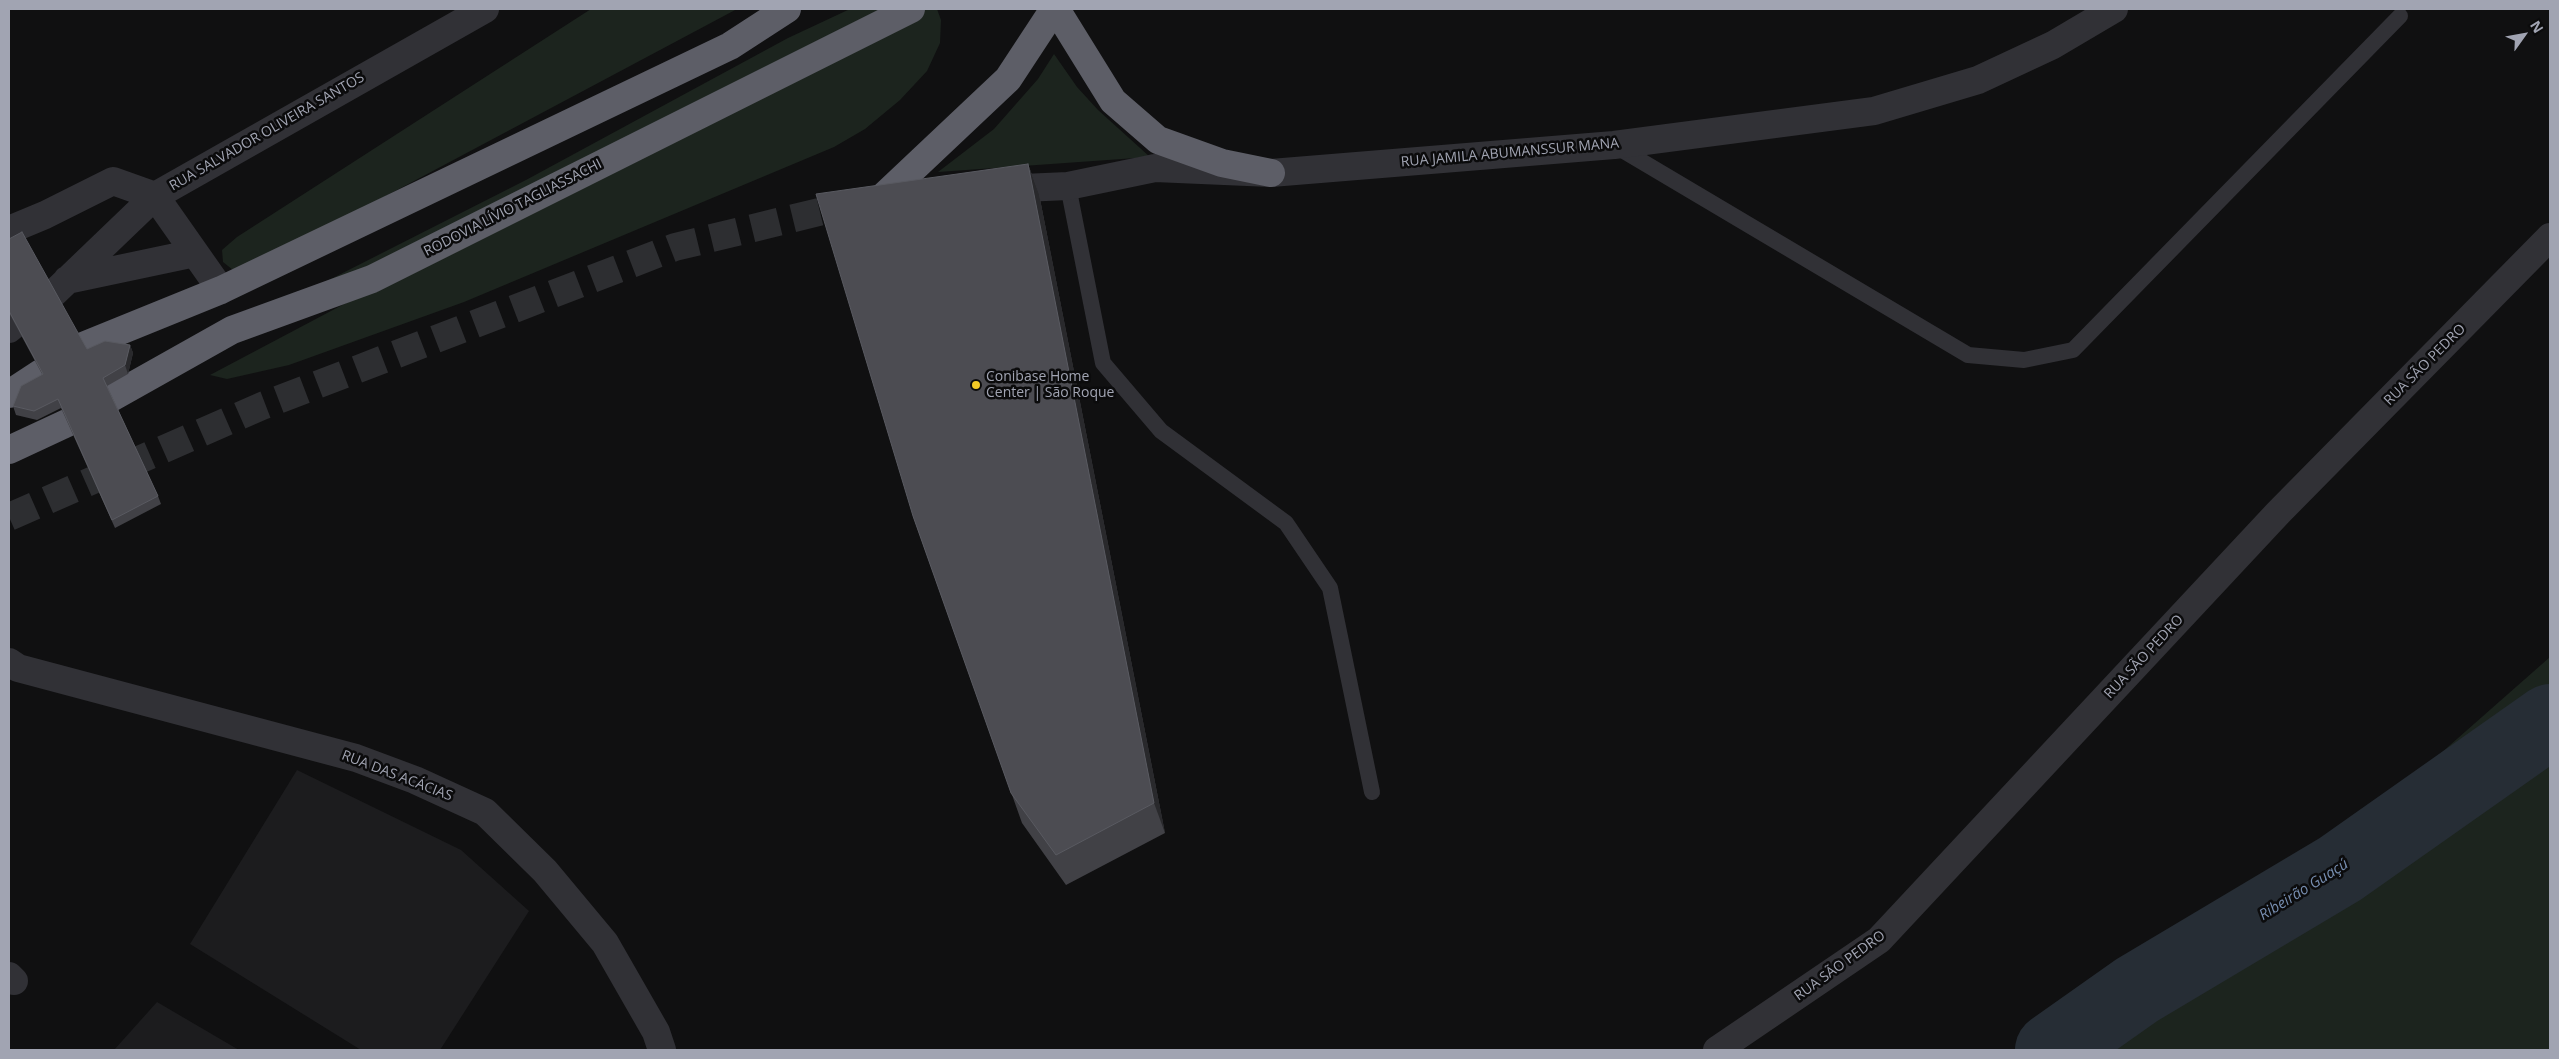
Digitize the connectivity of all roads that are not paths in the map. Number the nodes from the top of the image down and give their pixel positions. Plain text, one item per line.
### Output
1 (485, 9) edge
2 (786, 9) edge
3 (911, 9) edge
4 (1055, 9) edge
5 (2114, 9) edge
6 (2400, 16) dead end
7 (1614, 145) junction
8 (1270, 173) junction
9 (1068, 186) junction
10 (971, 191) edge
11 (922, 194) edge
12 (155, 196) junction
13 (884, 196) joint
14 (9, 230) edge
15 (2550, 237) edge
16 (195, 253) junction
17 (220, 290) junction
18 (83, 346) edge
19 (41, 372) edge
20 (9, 394) edge
21 (111, 398) edge
22 (68, 423) edge
23 (9, 450) edge
24 (12, 658) edge
25 (1372, 792) dead end
26 (662, 1050) edge
27 (1717, 1050) edge

1 - 12 street, RUA SALVADOR OLIVEIRA SANTOS
2 - 17 highway
3 - 21 highway, RODOVIA LÍVIO TAGLIASSACHI
4 - 8 highway
4 - 13 highway
5 - 7 street, RUA JAMILA ABUMANSSUR MANA
6 - 7 lane
7 - 8 street, RUA JAMILA ABUMANSSUR MANA
8 - 9 street, RUA JAMILA ABUMANSSUR MANA
9 - 10 street, RUA JAMILA ABUMANSSUR MANA
9 - 25 lane
11 - 13 street
12 - 14 street
12 - 16 street
12 - 16 street, RUA SALVADOR OLIVEIRA SANTOS
15 - 27 street, RUA SÃO PEDRO
16 - 17 street
17 - 18 highway
19 - 20 highway
22 - 23 highway
24 - 26 street, RUA DAS ACÁCIAS

